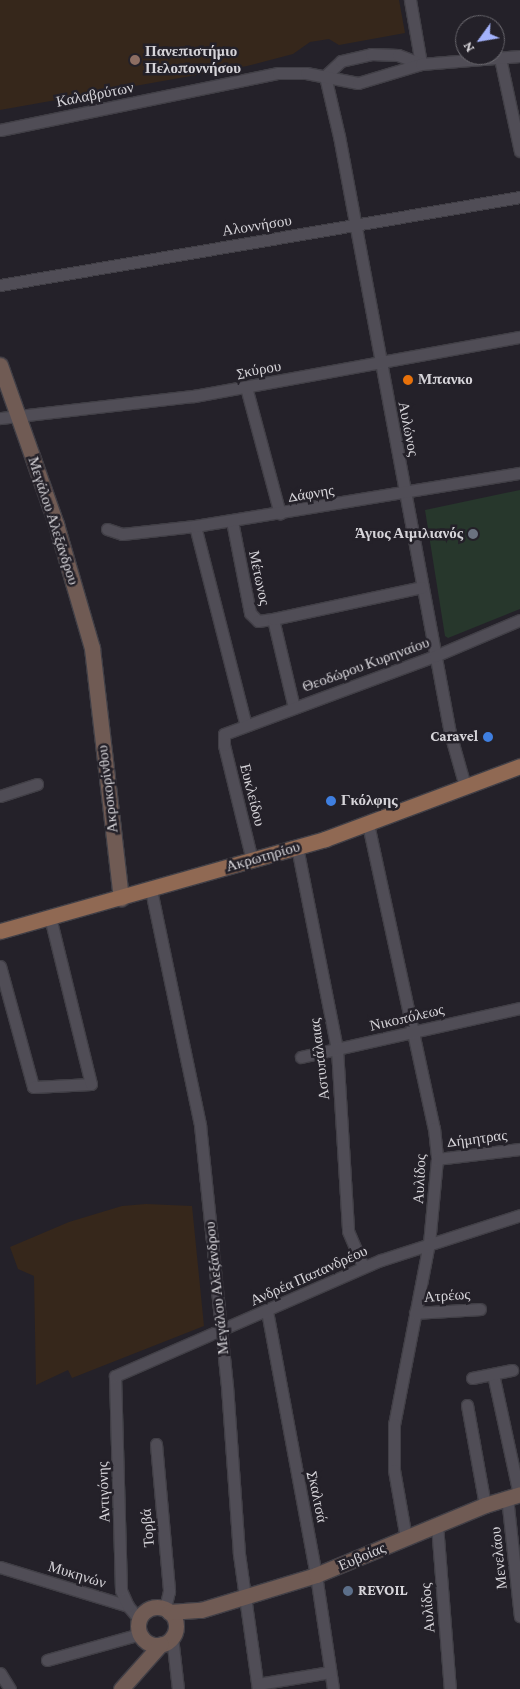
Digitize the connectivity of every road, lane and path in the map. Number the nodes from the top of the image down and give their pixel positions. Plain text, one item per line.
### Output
1 (410, 0) edge
2 (520, 56) edge
3 (505, 58) edge
4 (455, 61) edge
5 (421, 64) junction
6 (502, 65) edge
7 (325, 76) junction
8 (0, 130) edge
9 (520, 151) edge
10 (520, 197) edge
11 (356, 224) junction
12 (0, 285) edge
13 (520, 337) edge
14 (381, 364) junction
15 (0, 365) edge
16 (246, 387) junction
17 (17, 416) junction
18 (0, 418) edge
19 (520, 473) edge
20 (405, 494) junction
21 (280, 514) junction
22 (232, 521) junction
23 (195, 526) junction
24 (107, 529) dead end
25 (422, 587) junction
26 (273, 618) junction
27 (520, 620) edge
28 (435, 656) junction
29 (97, 680) joint
30 (294, 708) junction
31 (246, 726) junction
32 (223, 736) joint
33 (520, 766) edge
34 (37, 784) dead end
35 (465, 786) junction
36 (0, 796) edge
37 (368, 824) junction
38 (297, 847) junction
39 (252, 860) junction
40 (151, 890) junction
41 (120, 898) junction
42 (50, 917) junction
43 (0, 931) edge
44 (0, 966) edge
45 (520, 1008) edge
46 (412, 1033) junction
47 (338, 1049) junction
48 (301, 1057) dead end
49 (520, 1149) edge
50 (437, 1160) junction
51 (520, 1215) edge
52 (429, 1242) junction
53 (363, 1267) junction
54 (480, 1308) dead end
55 (267, 1311) junction
56 (415, 1313) junction
57 (221, 1332) junction
58 (512, 1370) dead end
59 (493, 1374) junction
60 (115, 1376) joint
61 (472, 1378) dead end
62 (467, 1405) dead end
63 (156, 1444) dead end
64 (515, 1495) edge
65 (485, 1505) junction
66 (437, 1525) junction
67 (406, 1538) junction
68 (0, 1567) edge
69 (316, 1575) junction
70 (244, 1597) junction
71 (128, 1606) junction
72 (201, 1610) junction
73 (167, 1611) junction
74 (520, 1616) edge
75 (140, 1630) junction
76 (169, 1637) junction
77 (47, 1660) dead end
78 (139, 1668) junction
79 (330, 1672) junction
80 (0, 1674) edge
81 (258, 1687) edge
82 (10, 1689) edge
83 (121, 1689) edge
84 (178, 1689) edge
85 (332, 1689) edge
86 (450, 1689) edge

1 - 5 street
2 - 3 street, Καλαβρύτων
4 - 5 street, Καλαβρύτων
5 - 7 street, Καλαβρύτων
5 - 7 street
6 - 9 street
7 - 8 street, Καλαβρύτων
7 - 11 street, Αυλώνος
10 - 11 street, Αλοννήσου
11 - 12 street, Αλοννήσου
11 - 14 street, Αυλώνος
13 - 14 street, Σκύρου
14 - 16 street, Σκύρου
14 - 20 street, Αυλώνος
15 - 17 main road, Μεγάλου Αλεξάνδρου
16 - 17 street, Σκύρου
16 - 21 street
17 - 18 street, Σκύρου
17 - 29 main road, Μεγάλου Αλεξάνδρου
19 - 20 street, Δάφνης
20 - 21 street, Δάφνης
20 - 25 street, Αυλώνος
21 - 22 street, Δάφνης
22 - 23 street, Δάφνης
22 - 26 street, Μέτωνος
23 - 24 street, Δάφνης
23 - 31 street
25 - 26 street
25 - 28 street, Αυλώνος
26 - 30 street, Μέτωνος
27 - 28 street, Θεοδώρου Κυρηναίου
28 - 30 street, Θεοδώρου Κυρηναίου
28 - 35 street, Αυλώνος
29 - 41 main road, Ακροκορίνθου
30 - 31 street, Θεοδώρου Κυρηναίου
31 - 32 street, Θεοδώρου Κυρηναίου
32 - 39 street, Ευκλείδου
33 - 35 main road, Ακρωτηρίου
34 - 36 street
35 - 37 main road, Ακρωτηρίου
37 - 38 main road, Ακρωτηρίου
37 - 46 street, Αυλίδος
38 - 39 main road, Ακρωτηρίου
38 - 47 street, Αστυπάλαιας
39 - 40 main road, Ακρωτηρίου
40 - 41 main road, Ακρωτηρίου
40 - 57 street, Μεγάλου Αλεξάνδρου
41 - 42 main road, Ακρωτηρίου
42 - 43 main road, Ακρωτηρίου
42 - 44 street
45 - 46 street, Νικοπόλεως
46 - 47 street, Νικοπόλεως
46 - 50 street, Αυλίδος
47 - 48 street, Νικοπόλεως
47 - 53 street, Αστυπάλαιας
49 - 50 street, Δήμητρας
50 - 52 street, Αυλίδος
51 - 52 street, Ανδρέα Παπανδρέου
52 - 53 street, Ανδρέα Παπανδρέου
52 - 56 street, Αυλίδος
53 - 55 street, Ανδρέα Παπανδρέου
54 - 56 street, Ατρέως
55 - 57 street, Ανδρέα Παπανδρέου
55 - 69 street, Σκαλτσά
56 - 67 street, Αυλίδος
57 - 60 street, Ανδρέα Παπανδρέου
57 - 70 street, Μεγάλου Αλεξάνδρου
58 - 59 street
59 - 61 street
59 - 64 street, Μενελάου
60 - 71 street, Αντιγόνης
62 - 65 street
63 - 73 street, Τορβά
64 - 65 main road, Ευβοίας
64 - 74 street, Μενελάου
65 - 66 main road, Ευβοίας
66 - 67 main road, Ευβοίας
66 - 86 street, Αυλίδος
67 - 69 main road, Ευβοίας
68 - 71 street, Μυκηνών
69 - 70 main road, Ευβοίας
69 - 79 street, Σκαλτσά
70 - 72 main road, Ευβοίας
70 - 81 street, Μεγάλου Αλεξάνδρου
71 - 75 street
72 - 73 main road
72 - 76 main road
73 - 75 main road
73 - 76 main road
75 - 76 main road
75 - 77 street
75 - 78 main road
76 - 78 main road
76 - 84 street
78 - 83 main road
79 - 81 street
79 - 85 street, Σκαλτσά
80 - 82 street

